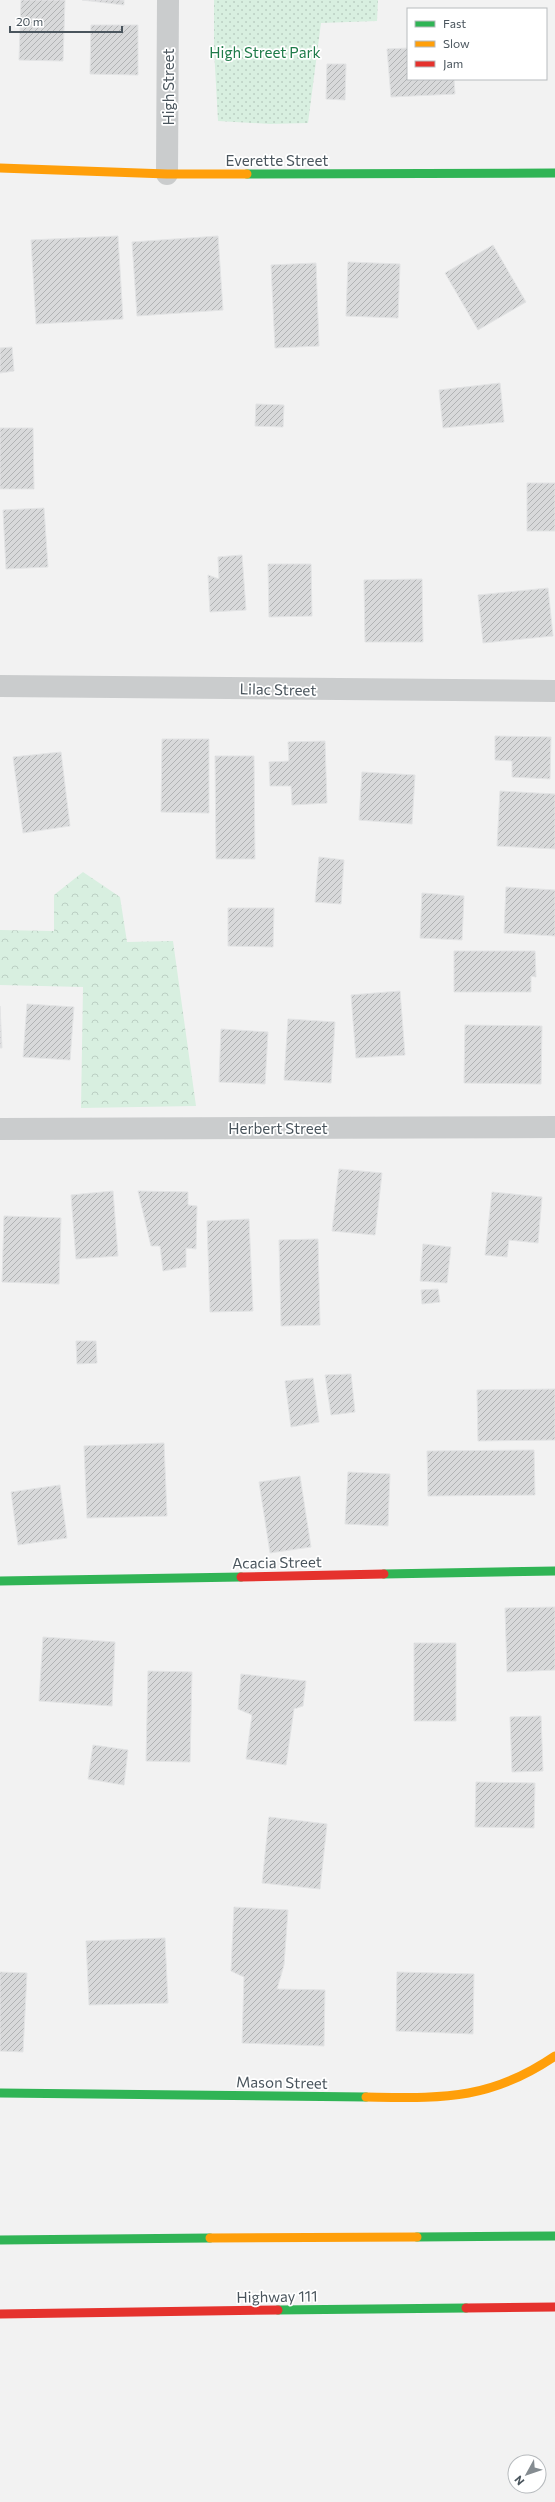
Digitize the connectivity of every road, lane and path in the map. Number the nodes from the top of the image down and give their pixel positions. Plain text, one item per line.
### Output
1 (168, 0) edge
2 (0, 168) edge
3 (555, 173) edge
4 (167, 174) junction
5 (0, 686) edge
6 (555, 691) edge
7 (555, 1127) edge
8 (0, 1129) edge
9 (555, 1571) edge
10 (0, 1581) edge
11 (555, 2056) edge
12 (0, 2093) edge
13 (555, 2236) edge
14 (0, 2240) edge
15 (555, 2307) edge
16 (0, 2314) edge

1 - 4 street, High Street
2 - 4 main road, Everette Street
3 - 4 main road, Everette Street
5 - 6 street, Lilac Street
7 - 8 street, Herbert Street
9 - 10 main road, Acacia Street
11 - 12 main road, Mason Street
13 - 14 main road
15 - 16 main road, Highway 111

